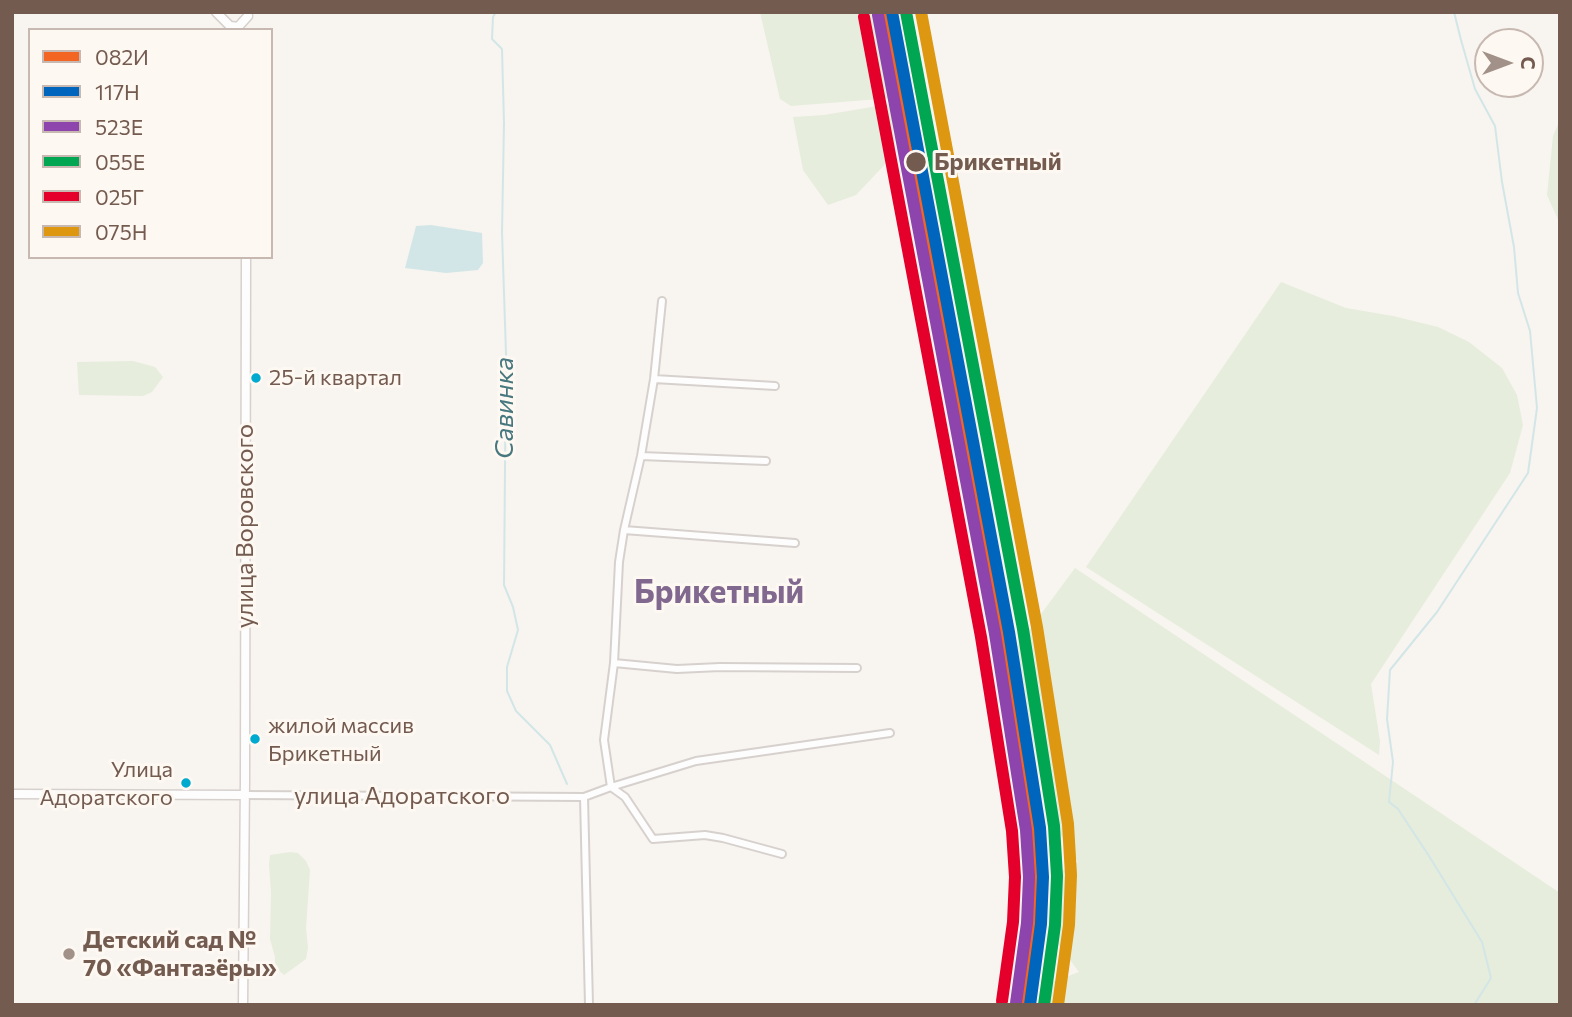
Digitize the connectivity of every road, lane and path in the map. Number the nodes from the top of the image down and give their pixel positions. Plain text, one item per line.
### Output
1 (216, 12) edge
2 (248, 14) edge
3 (232, 28) edge
4 (246, 259) edge
5 (662, 301) dead end
6 (654, 379) junction
7 (775, 386) dead end
8 (642, 456) junction
9 (766, 461) dead end
10 (624, 530) junction
11 (795, 543) dead end
12 (614, 663) junction
13 (857, 668) dead end
14 (890, 733) dead end
15 (611, 787) junction
16 (12, 794) edge
17 (245, 795) junction
18 (584, 797) junction
19 (782, 854) dead end
20 (243, 1005) edge
21 (589, 1005) edge

1 - 3 street
2 - 3 street
4 - 17 street, улица Воровского
5 - 6 street
6 - 7 street
6 - 8 street
8 - 9 street
8 - 10 street
10 - 11 street
10 - 12 street
12 - 13 street
12 - 15 street
14 - 15 street
15 - 18 street
15 - 19 street
16 - 17 street, улица Адоратского
17 - 18 street, улица Адоратского
17 - 20 street, улица Воровского
18 - 21 street

